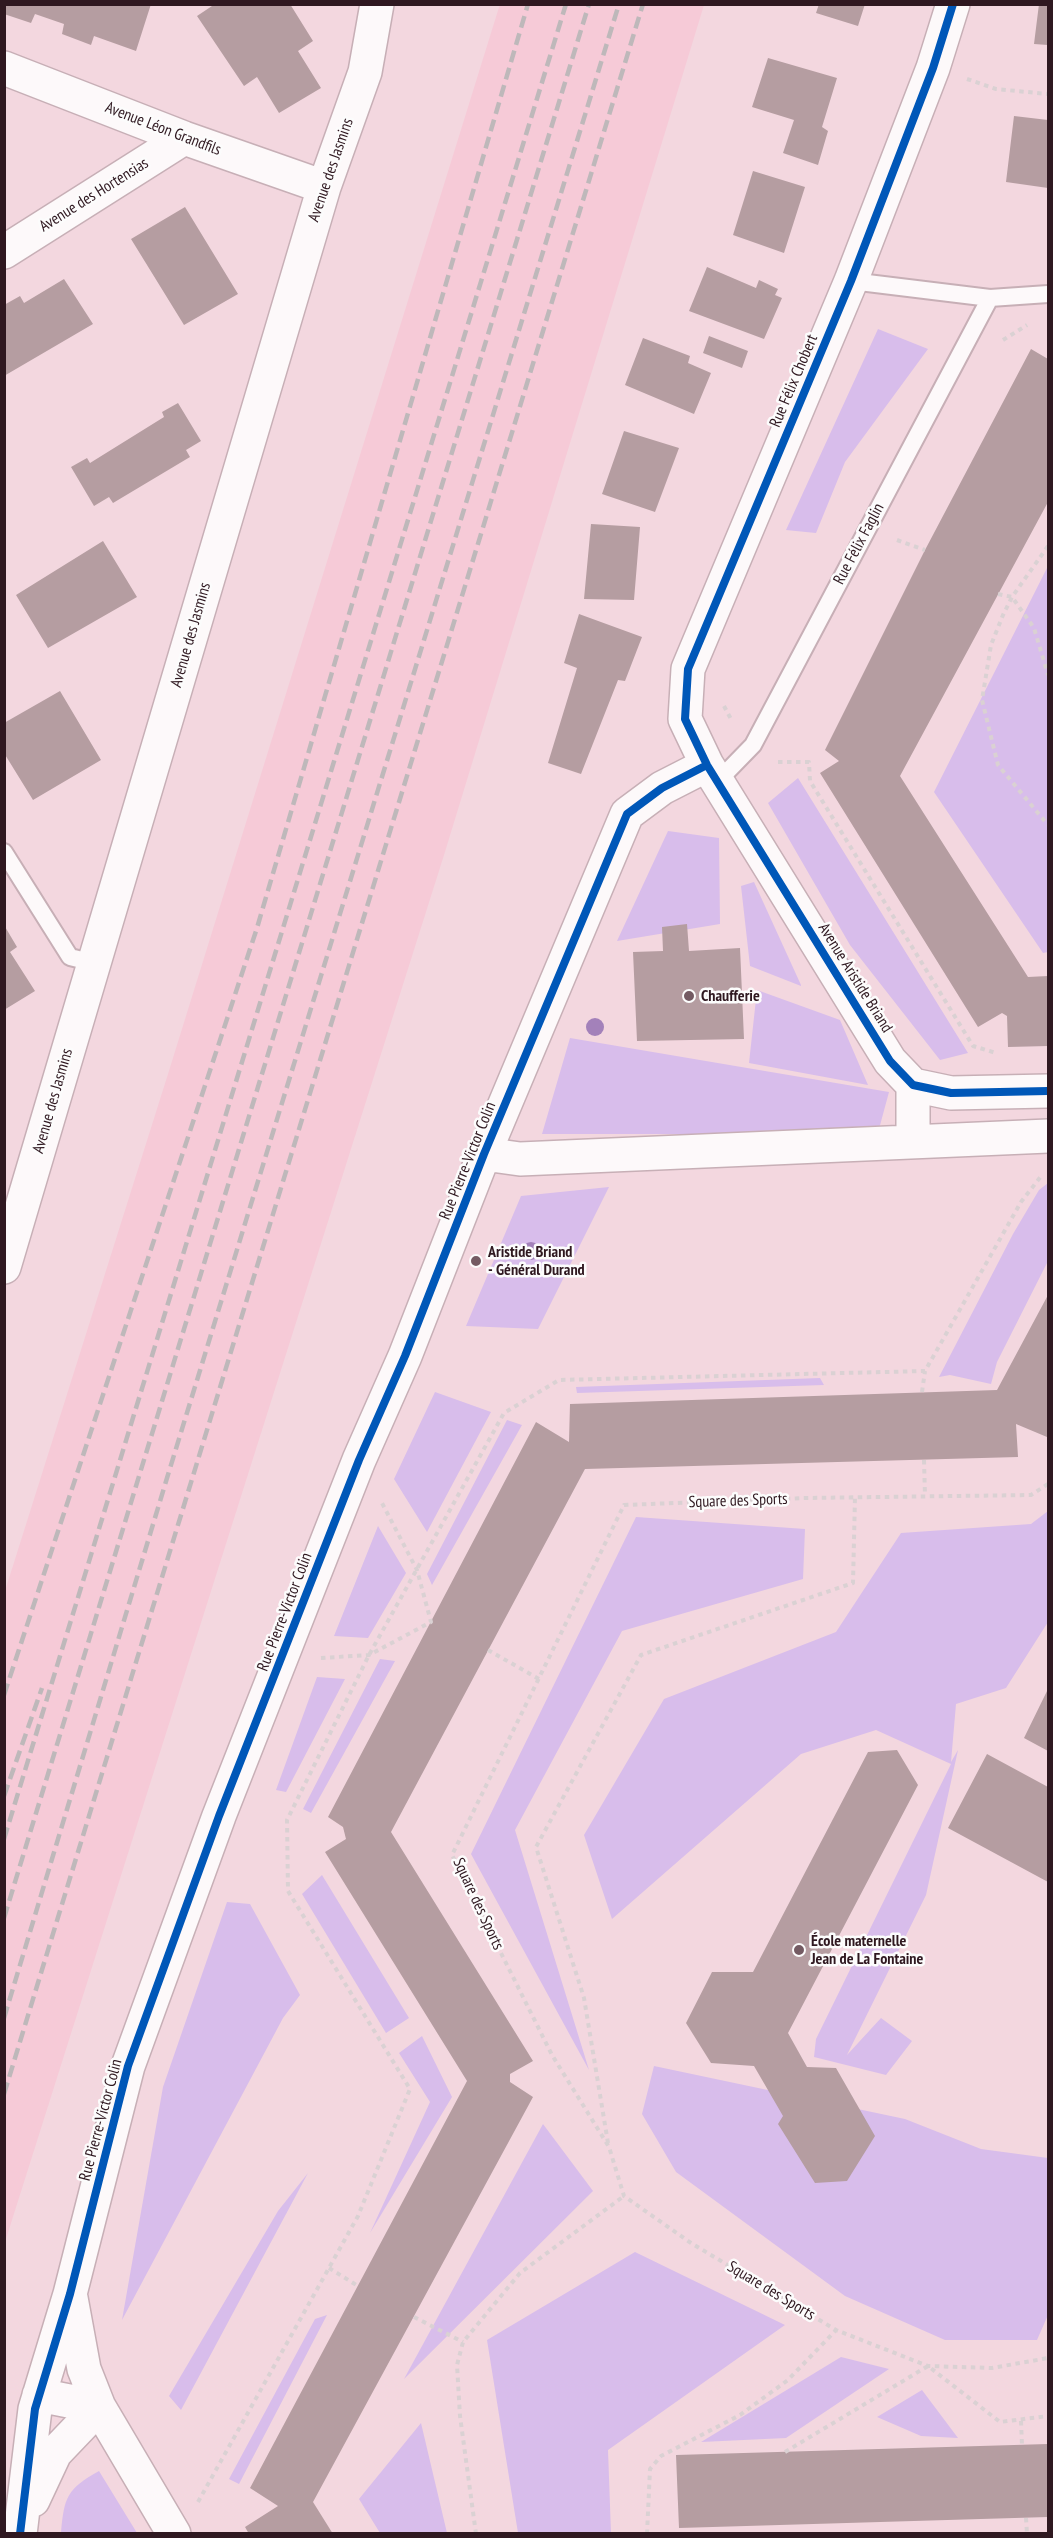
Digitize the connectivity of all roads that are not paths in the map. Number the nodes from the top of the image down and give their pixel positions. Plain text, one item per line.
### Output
1 (377, 4) edge
2 (952, 4) edge
3 (4, 68) edge
4 (184, 138) junction
5 (324, 187) junction
6 (4, 252) edge
7 (851, 281) junction
8 (1048, 294) edge
9 (990, 298) junction
10 (712, 774) junction
11 (4, 852) edge
12 (94, 963) junction
13 (913, 1085) junction
14 (1048, 1091) edge
15 (1048, 1136) edge
16 (913, 1142) junction
17 (484, 1154) junction
18 (4, 1267) edge
19 (70, 2294) junction
20 (39, 2395) junction
21 (99, 2407) junction
22 (20, 2531) edge
23 (174, 2534) edge

1 - 5 street, Avenue des Jasmins
2 - 7 street, Rue Félix Chobert
3 - 4 street, Avenue Léon Grandfils
4 - 5 street, Avenue Léon Grandfils
4 - 6 street, Avenue des Hortensias
5 - 12 street, Avenue des Jasmins
7 - 9 lane
7 - 10 street, Rue Félix Chobert
8 - 9 lane
9 - 10 lane, Rue Félix Faglin
10 - 13 street, Avenue Aristide Briand
10 - 17 street, Rue Pierre-Victor Colin
11 - 12 lane
12 - 18 street, Avenue des Jasmins
13 - 14 street
13 - 16 street
15 - 16 street
16 - 17 street
17 - 19 street, Rue Pierre-Victor Colin
19 - 20 street, Rue Pierre-Victor Colin
19 - 21 street, Rue Pierre-Victor Colin
20 - 21 street
20 - 22 street, Rue Pierre-Victor Colin
21 - 22 street, Rue Pierre-Victor Colin
21 - 23 street

